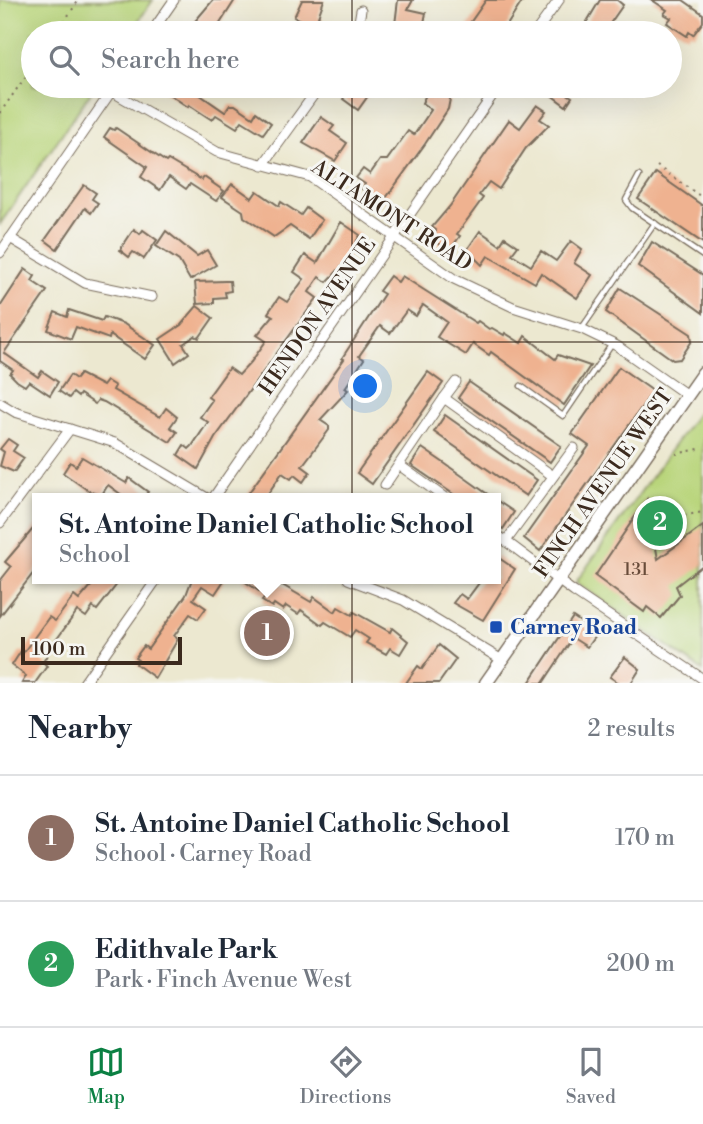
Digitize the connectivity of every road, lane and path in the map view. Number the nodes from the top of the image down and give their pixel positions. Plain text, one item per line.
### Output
1 (79, 0) edge
2 (174, 0) edge
3 (559, 0) edge
4 (361, 10) dead end
5 (64, 21) edge
6 (159, 21) edge
7 (359, 21) edge
8 (544, 21) edge
9 (21, 83) edge
10 (106, 98) edge
11 (129, 98) edge
12 (311, 98) edge
13 (491, 98) edge
14 (0, 113) edge
15 (263, 165) junction
16 (657, 166) dead end
17 (639, 176) dead end
18 (703, 198) edge
19 (655, 223) junction
20 (395, 235) junction
21 (10, 238) junction
22 (0, 253) edge
23 (703, 256) edge
24 (152, 297) dead end
25 (582, 329) junction
26 (612, 344) junction
27 (703, 373) edge
28 (456, 382) dead end
29 (521, 386) dead end
30 (687, 396) junction
31 (444, 398) junction
32 (0, 403) edge
33 (70, 429) junction
34 (574, 448) dead end
35 (703, 448) edge
36 (676, 454) dead end
37 (399, 465) junction
38 (553, 476) junction
39 (385, 485) dead end
40 (199, 493) edge
41 (216, 493) edge
42 (439, 493) edge
43 (703, 512) edge
44 (650, 522) dead end
45 (0, 523) edge
46 (501, 538) edge
47 (506, 541) junction
48 (558, 580) junction
49 (153, 584) edge
50 (361, 584) edge
51 (502, 660) junction
52 (703, 679) edge
53 (84, 683) edge
54 (486, 683) edge

1 - 5 path
2 - 6 street
3 - 8 street
4 - 7 street
9 - 14 path
10 - 21 street
11 - 15 street, ALTAMONT ROAD
12 - 15 street
13 - 20 street, HENDON AVENUE
15 - 20 street, ALTAMONT ROAD
16 - 18 path
17 - 19 lane
19 - 23 lane
19 - 25 lane
20 - 25 street, ALTAMONT ROAD
20 - 41 street, HENDON AVENUE
21 - 22 street
21 - 24 street
25 - 26 street, ALTAMONT ROAD
26 - 29 lane
26 - 30 street, ALTAMONT ROAD
27 - 30 main road, FINCH AVENUE WEST
28 - 31 street
30 - 48 main road, FINCH AVENUE WEST
31 - 37 street
31 - 38 street
32 - 33 street
33 - 40 street
33 - 45 street
34 - 38 street
35 - 36 path
37 - 39 street
37 - 42 street
38 - 47 street
43 - 44 path
46 - 47 street
47 - 48 street
48 - 51 main road, FINCH AVENUE WEST
48 - 52 street
49 - 53 street
50 - 51 street
51 - 54 main road, FINCH AVENUE WEST

